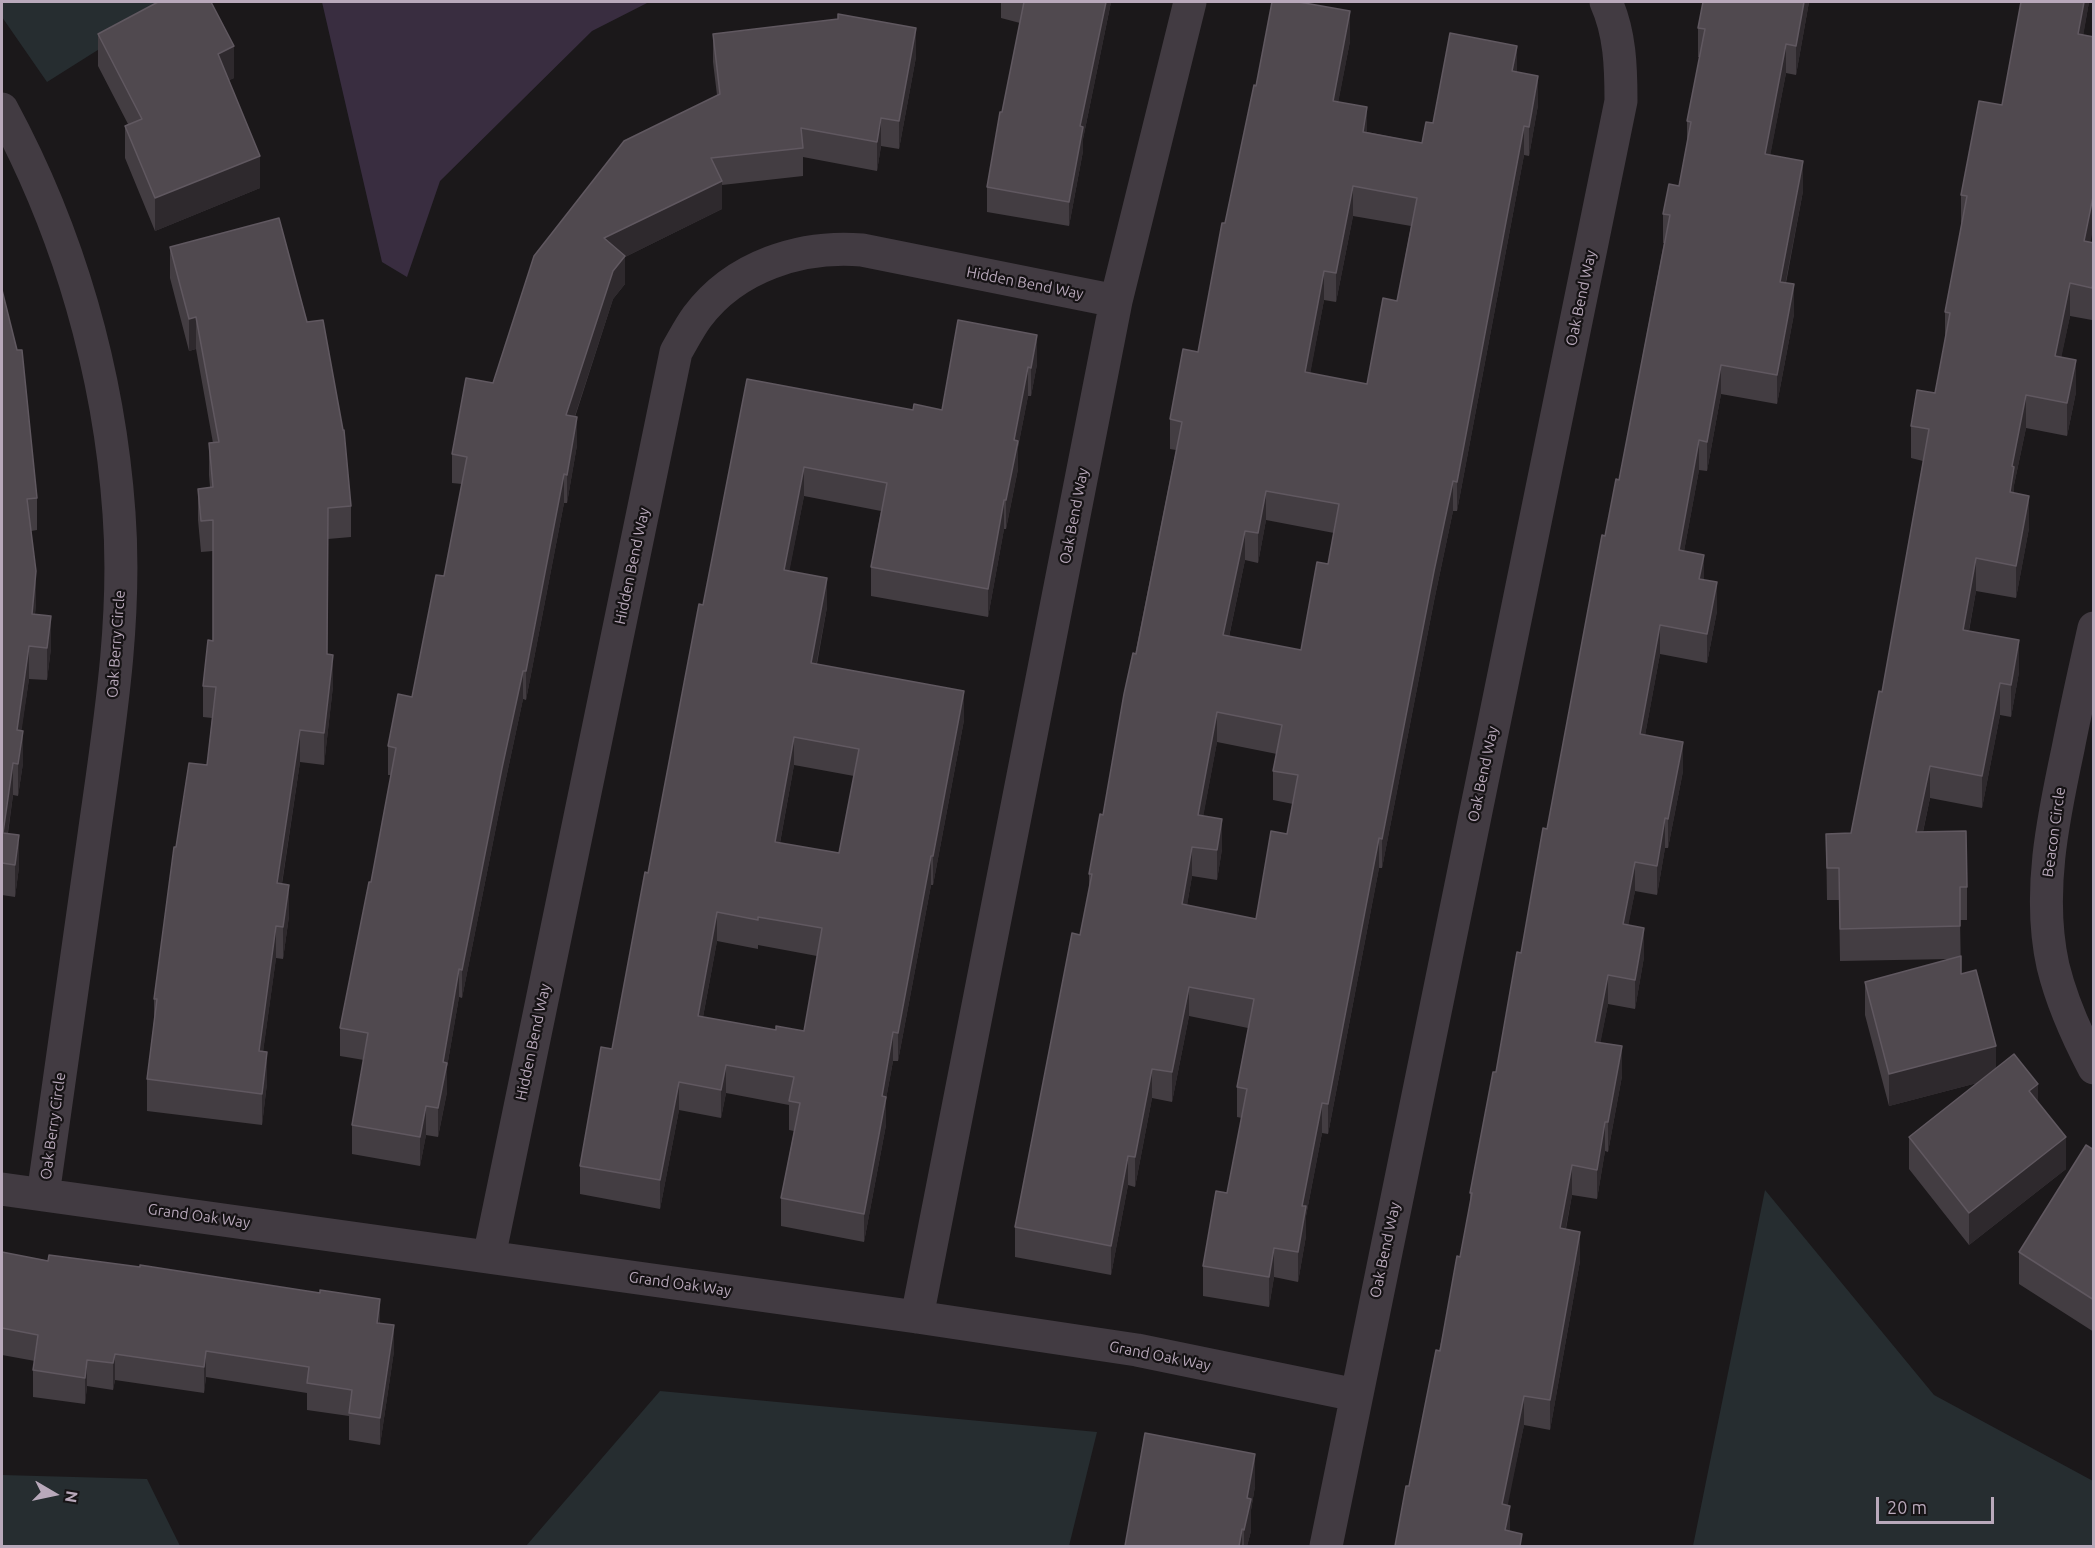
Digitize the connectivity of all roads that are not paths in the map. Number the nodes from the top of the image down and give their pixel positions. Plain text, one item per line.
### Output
1 (1190, 2) edge
2 (1606, 2) edge
3 (2, 109) edge
4 (1116, 301) junction
5 (2094, 628) edge
6 (2094, 1068) edge
7 (2, 1189) edge
8 (43, 1195) junction
9 (489, 1257) junction
10 (917, 1317) junction
11 (1356, 1395) junction
12 (1326, 1546) edge

1 - 4 street, Oak Bend Way
2 - 11 street, Oak Bend Way
3 - 8 street, Oak Berry Circle
4 - 9 street, Hidden Bend Way
4 - 10 street, Oak Bend Way
5 - 6 street, Beacon Circle
7 - 8 street, Grand Oak Way
8 - 9 street, Grand Oak Way
9 - 10 street, Grand Oak Way
10 - 11 street, Grand Oak Way
11 - 12 street, Oak Bend Way

